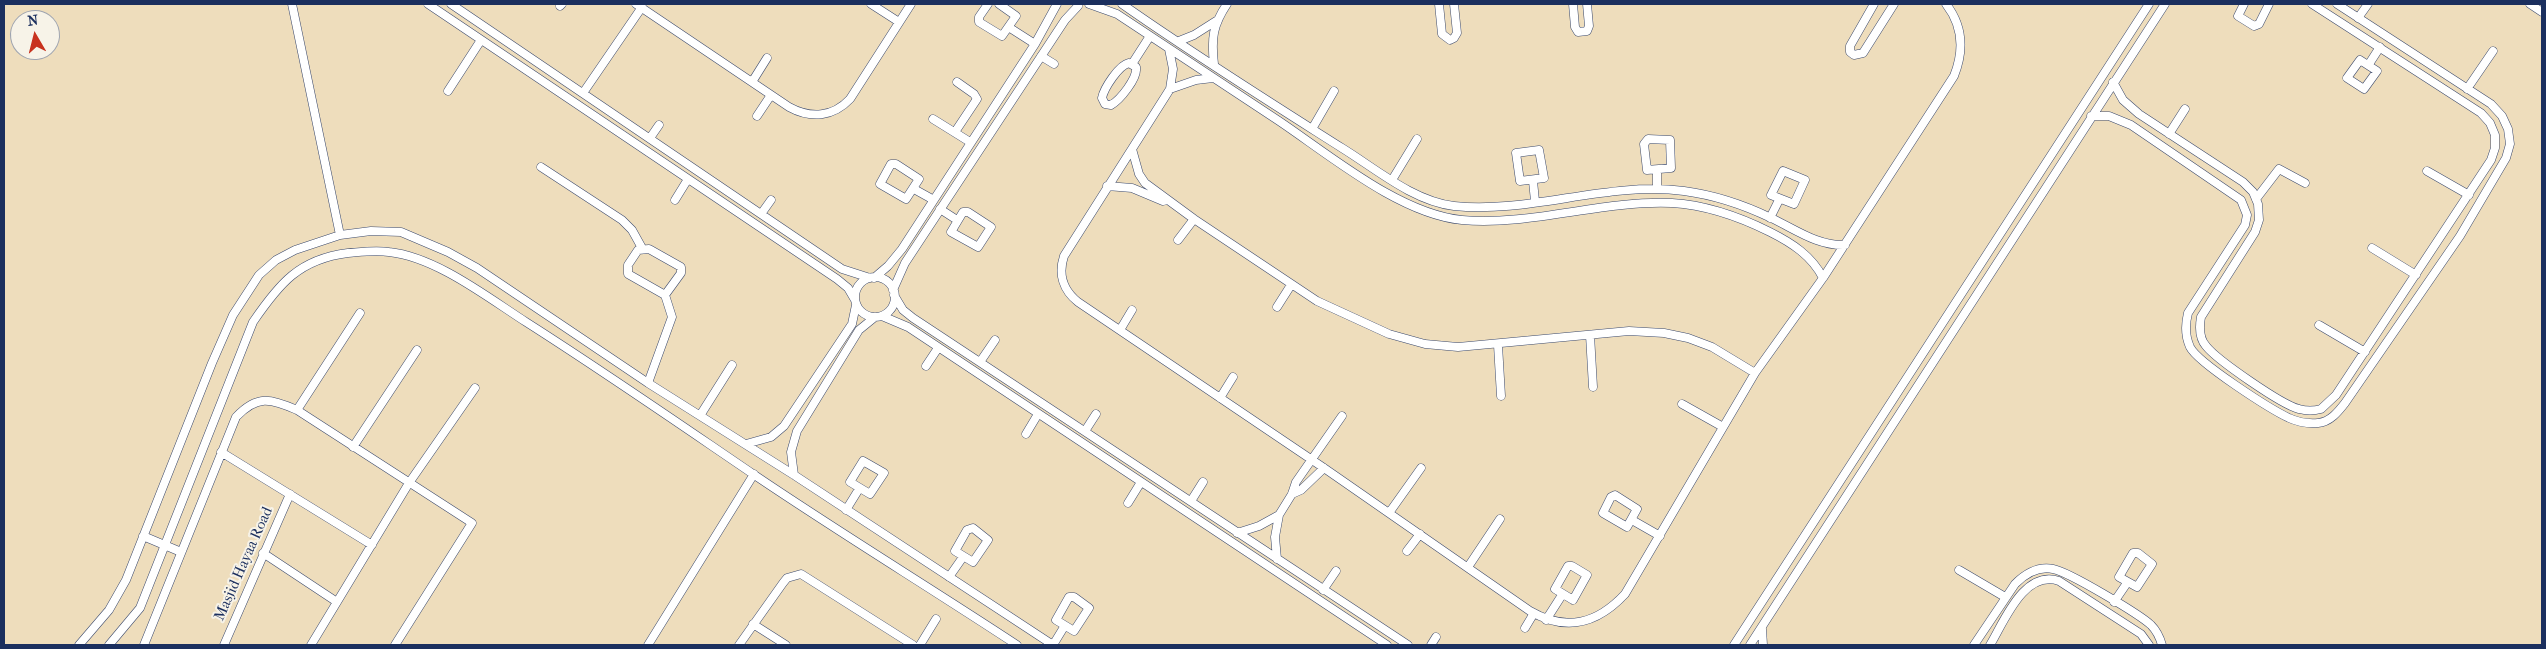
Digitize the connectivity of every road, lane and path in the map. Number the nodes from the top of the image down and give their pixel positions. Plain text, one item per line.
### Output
1 (292, 4) edge
2 (428, 4) edge
3 (451, 4) edge
4 (871, 4) edge
5 (910, 4) edge
6 (988, 4) edge
7 (999, 4) edge
8 (1057, 4) edge
9 (1089, 4) edge
10 (1122, 4) edge
11 (1227, 4) edge
12 (1454, 4) edge
13 (1573, 4) edge
14 (1588, 4) edge
15 (1874, 4) edge
16 (1894, 4) edge
17 (1946, 4) edge
18 (2149, 4) edge
19 (2165, 4) edge
20 (2244, 4) edge
21 (2269, 4) edge
22 (2312, 4) edge
23 (2336, 4) edge
24 (2368, 4) edge
25 (2530, 4) edge
26 (1075, 5) edge
27 (1440, 5) edge
28 (639, 6) edge
29 (2542, 12) edge
30 (466, 13) junction
31 (1117, 14) junction
32 (2358, 18) junction
33 (1216, 21) junction
34 (899, 22) junction
35 (458, 24) junction
36 (2135, 24) junction
37 (1010, 28) junction
38 (2147, 32) junction
39 (1150, 36) junction
40 (481, 40) junction
41 (1179, 41) junction
42 (1034, 44) junction
43 (2380, 47) junction
44 (1169, 49) junction
45 (2493, 51) dead end
46 (1041, 56) junction
47 (767, 58) dead end
48 (2422, 59) junction
49 (1054, 64) dead end
50 (1132, 64) junction
51 (1214, 64) junction
52 (2369, 64) dead end
53 (2415, 70) junction
54 (1214, 78) junction
55 (752, 82) junction
56 (956, 82) dead end
57 (2113, 82) junction
58 (2467, 89) junction
59 (1170, 90) junction
60 (448, 91) dead end
61 (1334, 91) dead end
62 (584, 93) junction
63 (771, 95) junction
64 (2185, 108) dead end
65 (758, 116) dead end
66 (2091, 116) junction
67 (933, 118) dead end
68 (2152, 122) junction
69 (658, 124) dead end
70 (1312, 129) junction
71 (955, 132) junction
72 (2145, 133) junction
73 (2169, 134) junction
74 (650, 138) junction
75 (1417, 140) dead end
76 (970, 142) junction
77 (1132, 149) junction
78 (541, 167) dead end
79 (1656, 170) junction
80 (2427, 171) dead end
81 (688, 179) junction
82 (1392, 180) junction
83 (1533, 181) junction
84 (2306, 183) dead end
85 (1107, 186) junction
86 (914, 189) junction
87 (1657, 189) junction
88 (2469, 195) junction
89 (1570, 197) junction
90 (2256, 198) junction
91 (932, 199) junction
92 (675, 200) dead end
93 (771, 200) dead end
94 (1167, 200) junction
95 (1779, 200) junction
96 (1535, 201) junction
97 (940, 209) junction
98 (1572, 213) junction
99 (762, 214) junction
100 (1770, 218) junction
101 (1194, 219) junction
102 (957, 220) junction
103 (2447, 228) junction
104 (340, 235) junction
105 (2460, 236) junction
106 (1178, 240) dead end
107 (1845, 245) junction
108 (642, 248) junction
109 (2372, 248) dead end
110 (2416, 275) junction
111 (872, 278) junction
112 (1823, 278) junction
113 (1291, 285) junction
114 (894, 292) junction
115 (665, 295) junction
116 (856, 302) junction
117 (1277, 307) dead end
118 (1132, 310) dead end
119 (360, 313) dead end
120 (878, 317) junction
121 (913, 318) junction
122 (2319, 325) dead end
123 (908, 327) junction
124 (1120, 330) junction
125 (1590, 335) junction
126 (995, 340) dead end
127 (1498, 345) junction
128 (938, 348) junction
129 (417, 350) dead end
130 (2364, 352) junction
131 (980, 362) junction
132 (732, 365) dead end
133 (926, 366) dead end
134 (1755, 373) junction
135 (1233, 377) dead end
136 (648, 383) junction
137 (1594, 387) dead end
138 (475, 388) dead end
139 (1501, 396) dead end
140 (1220, 398) junction
141 (1682, 404) dead end
142 (296, 410) junction
143 (701, 414) junction
144 (1038, 414) junction
145 (1096, 414) dead end
146 (1342, 416) dead end
147 (1723, 427) junction
148 (1085, 431) junction
149 (1026, 434) dead end
150 (746, 444) junction
151 (353, 447) junction
152 (221, 452) junction
153 (1116, 452) junction
154 (1312, 460) junction
155 (1110, 461) junction
156 (1324, 468) junction
157 (1421, 468) dead end
158 (754, 474) junction
159 (794, 475) junction
160 (1141, 482) junction
161 (1203, 482) dead end
162 (409, 483) junction
163 (859, 489) junction
164 (290, 494) junction
165 (1292, 494) junction
166 (1190, 501) junction
167 (1128, 503) dead end
168 (846, 510) junction
169 (1389, 513) junction
170 (1279, 515) junction
171 (1500, 519) dead end
172 (1632, 520) junction
173 (1237, 533) junction
174 (1420, 534) junction
175 (143, 536) junction
176 (1660, 536) junction
177 (165, 544) junction
178 (372, 545) junction
179 (1408, 551) dead end
180 (181, 552) junction
181 (263, 553) junction
182 (963, 557) junction
183 (1277, 559) junction
184 (1468, 567) junction
185 (1959, 570) dead end
186 (1336, 571) dead end
187 (949, 578) junction
188 (2127, 583) junction
189 (1323, 590) junction
190 (1562, 595) junction
191 (2005, 597) junction
192 (337, 602) junction
193 (2114, 602) junction
194 (1534, 613) junction
195 (936, 619) dead end
196 (2143, 619) junction
197 (1546, 620) junction
198 (753, 624) junction
199 (1064, 627) junction
200 (1525, 628) dead end
201 (1762, 629) junction
202 (2136, 630) junction
203 (1385, 631) junction
204 (1436, 637) dead end
205 (1379, 640) junction
206 (1976, 642) edge
207 (651, 644) edge
208 (80, 645) edge
209 (109, 645) edge
210 (144, 645) edge
211 (224, 645) edge
212 (312, 645) edge
213 (395, 645) edge
214 (739, 645) edge
215 (786, 645) edge
216 (913, 645) edge
217 (920, 645) edge
218 (1016, 645) edge
219 (1053, 645) edge
220 (1387, 645) edge
221 (1408, 645) edge
222 (1431, 645) edge
223 (1734, 645) edge
224 (1750, 645) edge
225 (1763, 645) edge
226 (1990, 645) edge
227 (2150, 645) edge
228 (2162, 645) edge

1 - 104 street
2 - 35 street
3 - 30 street
4 - 34 street
5 - 34 street
6 - 37 street
7 - 37 street
8 - 42 street
9 - 26 street
9 - 31 street
10 - 31 street
10 - 41 street
11 - 33 street
12 - 27 street
12 - 27 street
13 - 14 street
15 - 16 street
17 - 107 street
18 - 36 street
19 - 38 street
20 - 21 street
22 - 43 street
23 - 32 street
24 - 32 street
25 - 29 street
26 - 46 street
28 - 55 street
28 - 62 street
30 - 35 street
30 - 62 street
31 - 39 street
32 - 48 street
33 - 41 street
33 - 51 street
34 - 63 street
35 - 40 street
36 - 38 street
36 - 223 street
37 - 42 street
38 - 57 street
39 - 44 street
39 - 50 street
40 - 60 street
40 - 81 street
41 - 51 street
42 - 76 street
43 - 52 street
43 - 53 street
44 - 54 street
44 - 59 street
45 - 58 street
46 - 49 street
46 - 97 street
47 - 55 street
48 - 53 street
48 - 58 street
50 - 50 street
51 - 70 street
53 - 88 street
54 - 59 street
54 - 98 street
55 - 63 street
56 - 71 street
57 - 66 street
57 - 68 street
58 - 105 street
59 - 77 street
61 - 70 street
62 - 74 street
63 - 65 street
64 - 73 street
66 - 72 street
66 - 201 street
67 - 71 street
68 - 72 street
68 - 73 street
69 - 74 street
70 - 82 street
71 - 76 street
72 - 105 street
73 - 90 street
74 - 99 street
75 - 82 street
76 - 91 street
77 - 85 street
77 - 94 street
78 - 108 street
79 - 79 street
79 - 87 street
80 - 88 street
81 - 92 street
81 - 116 street
82 - 96 street
83 - 83 street
83 - 96 street
84 - 90 street
85 - 94 street
85 - 124 street
86 - 86 street
86 - 91 street
87 - 89 street
87 - 100 street
88 - 103 street
89 - 96 street
89 - 98 street
90 - 130 street
91 - 111 street
93 - 99 street
94 - 101 street
95 - 95 street
95 - 100 street
97 - 102 street
97 - 114 street
98 - 112 street
99 - 111 street
100 - 107 street
101 - 106 street
101 - 113 street
102 - 102 street
103 - 105 street
103 - 110 street
104 - 136 street
104 - 175 street
107 - 112 street
108 - 115 street
108 - 115 street
109 - 110 street
110 - 130 street
111 - 114 street
111 - 116 street
112 - 134 street
113 - 117 street
113 - 127 street
114 - 120 street
114 - 121 street
115 - 136 street
116 - 120 street
116 - 150 street
118 - 124 street
119 - 142 street
120 - 123 street
120 - 159 street
121 - 123 street
121 - 131 street
122 - 130 street
123 - 128 street
124 - 140 street
125 - 127 street
125 - 134 street
125 - 137 street
126 - 131 street
127 - 139 street
128 - 133 street
128 - 144 street
129 - 151 street
131 - 148 street
132 - 143 street
134 - 147 street
135 - 140 street
136 - 143 street
138 - 162 street
140 - 154 street
141 - 147 street
142 - 151 street
142 - 152 street
143 - 150 street
144 - 149 street
144 - 155 street
145 - 148 street
146 - 154 street
147 - 176 street
148 - 153 street
150 - 159 street
151 - 162 street
152 - 164 street
152 - 180 street
153 - 155 street
153 - 166 street
154 - 156 street
154 - 165 street
155 - 160 street
156 - 165 street
156 - 169 street
157 - 169 street
158 - 177 street
158 - 207 street
158 - 218 street
159 - 168 street
160 - 167 street
160 - 205 street
161 - 166 street
162 - 178 street
162 - 213 street
163 - 163 street
163 - 168 street
164 - 178 street
164 - 181 street, Masjid Hayaa Road
165 - 170 street
166 - 173 street
168 - 187 street
169 - 174 street
170 - 173 street
170 - 183 street
171 - 184 street
172 - 172 street
172 - 176 street
173 - 183 street
174 - 179 street
174 - 184 street
175 - 177 street
175 - 208 street
176 - 197 street
177 - 180 street
177 - 209 street
178 - 192 street
180 - 210 street
181 - 192 street
181 - 211 street, Masjid Hayaa Road
182 - 182 street
182 - 187 street
183 - 189 street
184 - 194 street
185 - 191 street
186 - 189 street
187 - 219 street
188 - 188 street
188 - 193 street
189 - 203 street
190 - 190 street
190 - 197 street
191 - 193 street
191 - 206 street
192 - 212 street
193 - 196 street
194 - 197 street
194 - 200 street
195 - 217 street
196 - 202 street
196 - 228 street
198 - 214 street
198 - 215 street
198 - 216 street
199 - 199 street
199 - 219 street
201 - 224 street
201 - 225 street
202 - 226 street
202 - 227 street
203 - 205 street
203 - 221 street
204 - 222 street
205 - 220 street
206 - 226 street

